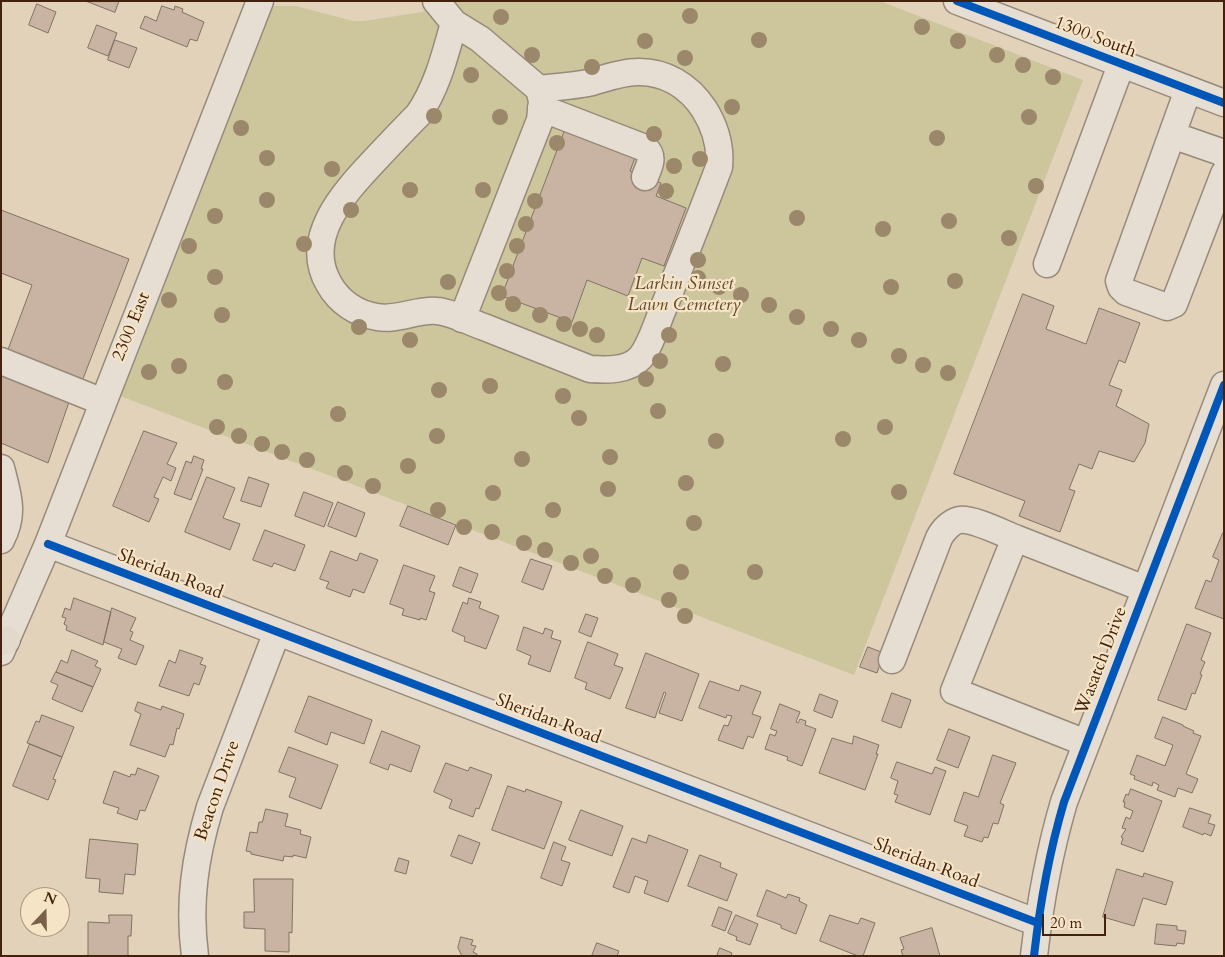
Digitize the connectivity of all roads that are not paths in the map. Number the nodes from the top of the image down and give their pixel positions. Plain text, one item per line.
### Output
1 (260, 1) edge
2 (436, 1) edge
3 (957, 1) edge
4 (454, 23) junction
5 (1121, 65) junction
6 (1188, 90) junction
7 (540, 98) junction
8 (1224, 103) edge
9 (1172, 135) junction
10 (1224, 155) edge
11 (1224, 174) edge
12 (645, 177) dead end
13 (1047, 264) dead end
14 (462, 319) junction
15 (1, 361) edge
16 (1222, 392) edge
17 (103, 402) junction
18 (1, 468) edge
19 (1015, 538) junction
20 (1, 540) edge
21 (48, 544) junction
22 (1145, 589) junction
23 (11, 604) edge
24 (277, 632) junction
25 (3, 645) edge
26 (892, 660) dead end
27 (1086, 742) junction
28 (1038, 923) junction
29 (195, 956) edge
30 (1034, 956) edge

1 - 17 street, 2300 East
2 - 4 street
3 - 5 street, 1300 South
4 - 7 street
4 - 14 street
5 - 6 street, 1300 South
5 - 13 street
6 - 8 street, 1300 South
6 - 9 street
7 - 12 street
7 - 14 street
7 - 14 street
9 - 10 street
9 - 11 street
15 - 17 street
16 - 22 street, Wasatch Drive
17 - 21 street, 2300 East
18 - 20 street
19 - 22 street
19 - 26 street
19 - 27 street
21 - 23 street, 2300 East
21 - 24 street, Sheridan Road
22 - 27 street, Wasatch Drive
23 - 25 street, 2300 East
24 - 28 street, Sheridan Road
24 - 29 street, Beacon Drive
27 - 28 street, Wasatch Drive
28 - 30 street, Wasatch Drive

